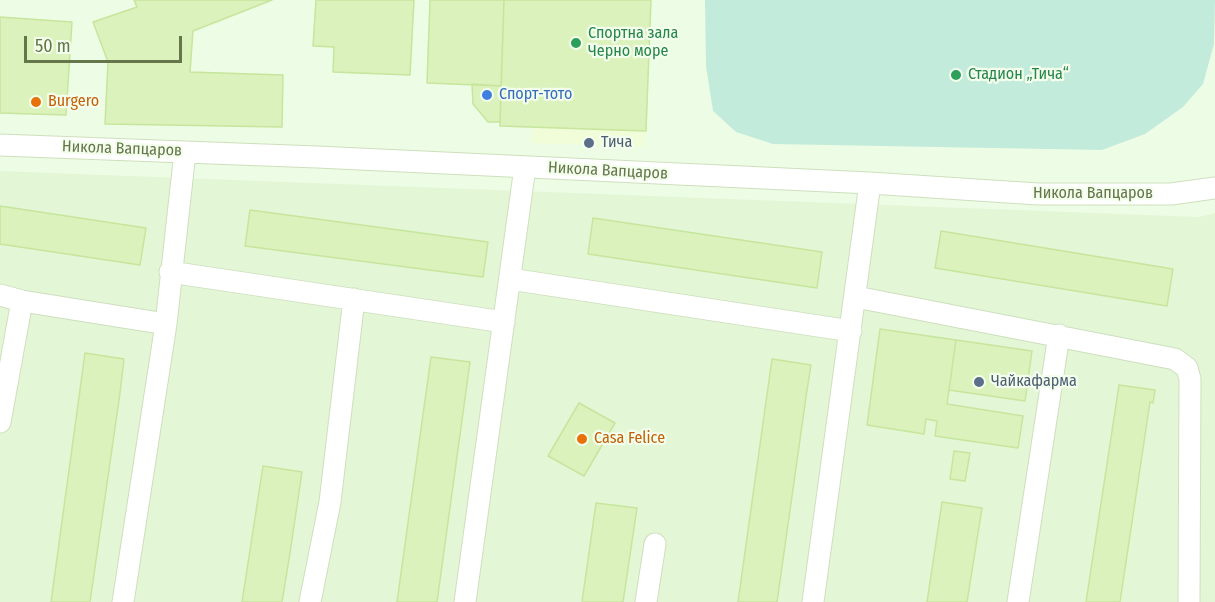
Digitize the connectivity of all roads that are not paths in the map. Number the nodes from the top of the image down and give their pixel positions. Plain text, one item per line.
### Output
1 (0, 145) edge
2 (184, 152) junction
3 (525, 168) junction
4 (870, 183) junction
5 (1215, 188) edge
6 (170, 272) junction
7 (510, 279) junction
8 (0, 295) edge
9 (856, 297) junction
10 (354, 299) junction
11 (22, 301) junction
12 (504, 322) junction
13 (166, 324) junction
14 (851, 331) junction
15 (1059, 335) junction
16 (0, 422) edge
17 (655, 544) dead end
18 (123, 602) edge
19 (310, 602) edge
20 (465, 602) edge
21 (646, 602) edge
22 (813, 602) edge
23 (1018, 602) edge
24 (1190, 602) edge

1 - 2 street, Никола Вапцаров
2 - 3 street, Никола Вапцаров
2 - 6 street
3 - 4 street, Никола Вапцаров
3 - 7 street
4 - 5 street, Никола Вапцаров
4 - 9 street
6 - 10 street
6 - 13 street
7 - 12 street
7 - 14 street
8 - 11 street
9 - 14 street
9 - 15 street
10 - 12 street
10 - 19 street
11 - 13 street
11 - 16 street
12 - 20 street
13 - 18 street
14 - 22 street
15 - 23 street
15 - 24 street
17 - 21 street

